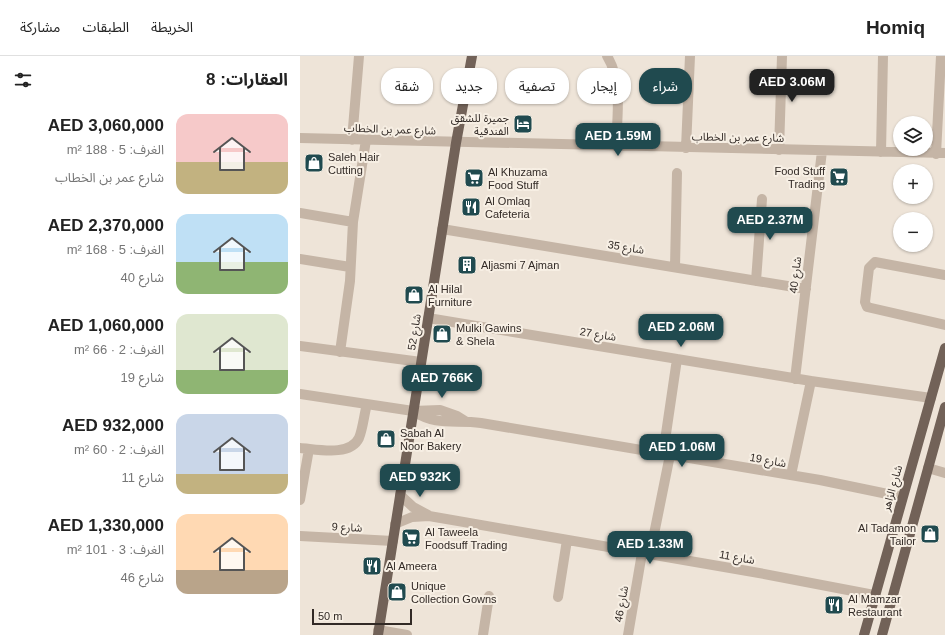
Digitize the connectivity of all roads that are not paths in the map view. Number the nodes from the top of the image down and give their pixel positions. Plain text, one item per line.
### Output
1 (360, 56) edge
2 (472, 56) edge
3 (607, 56) edge
4 (690, 56) edge
5 (782, 56) edge
6 (883, 56) edge
7 (941, 56) edge
8 (300, 138) edge
9 (352, 140) junction
10 (366, 140) junction
11 (456, 143) junction
12 (616, 146) junction
13 (686, 148) junction
14 (779, 150) junction
15 (822, 151) junction
16 (881, 152) junction
17 (942, 154) edge
18 (677, 173) dead end
19 (762, 199) dead end
20 (300, 213) edge
21 (353, 222) junction
22 (442, 229) junction
23 (300, 259) edge
24 (350, 267) junction
25 (675, 267) junction
26 (945, 275) edge
27 (756, 281) junction
28 (806, 289) junction
29 (428, 318) junction
30 (945, 325) edge
31 (300, 346) edge
32 (945, 348) edge
33 (340, 352) junction
34 (677, 359) junction
35 (421, 362) junction
36 (795, 379) junction
37 (811, 381) junction
38 (300, 394) edge
39 (930, 398) junction
40 (367, 404) junction
41 (945, 407) edge
42 (413, 411) junction
43 (304, 448) edge
44 (667, 455) junction
45 (928, 468) junction
46 (945, 473) edge
47 (791, 476) junction
48 (400, 495) junction
49 (902, 497) junction
50 (300, 500) edge
51 (429, 516) junction
52 (396, 524) junction
53 (300, 536) edge
54 (567, 540) junction
55 (393, 541) junction
56 (646, 554) junction
57 (874, 595) junction
58 (489, 596) dead end
59 (558, 597) dead end
60 (378, 632) edge
61 (407, 635) edge
62 (483, 635) edge
63 (628, 635) edge
64 (864, 635) edge
65 (882, 635) edge

1 - 9 street
2 - 11 main road, شارع 52
3 - 12 street
4 - 13 street
5 - 14 street
6 - 16 street
7 - 17 street
8 - 9 street, شارع عمر بن الخطاب
9 - 10 street, شارع عمر بن الخطاب
10 - 11 street, شارع عمر بن الخطاب
10 - 21 street
11 - 12 street, شارع عمر بن الخطاب
11 - 22 main road, شارع 52
12 - 13 street, شارع عمر بن الخطاب
13 - 14 street, شارع عمر بن الخطاب
14 - 15 street, شارع عمر بن الخطاب
15 - 16 street, شارع عمر بن الخطاب
15 - 28 street, شارع 40
16 - 17 street, شارع عمر بن الخطاب
18 - 25 street
19 - 27 street
20 - 21 street
21 - 24 street
22 - 25 street, شارع 35
22 - 29 main road, شارع 52
23 - 24 street
24 - 33 street
25 - 27 street, شارع 35
26 - 30 street
27 - 28 street, شارع 35
28 - 36 street, شارع 40
29 - 34 street, شارع 27
29 - 35 main road, شارع 52
31 - 33 street
32 - 39 main road, شارع الزاهر
33 - 35 street
34 - 36 street, شارع 27
34 - 44 street, شارع 46
35 - 42 main road, شارع 52
36 - 37 street, شارع 27
37 - 39 street, شارع 27
37 - 47 street
38 - 40 street, شارع 19
39 - 49 main road, شارع الزاهر
40 - 42 street, شارع 19
40 - 43 street
41 - 45 main road
42 - 44 street, شارع 19
42 - 48 main road, شارع 52
43 - 50 street
44 - 47 street, شارع 19
44 - 56 street, شارع 46
45 - 46 street
45 - 65 main road
47 - 49 street, شارع 19
48 - 51 street, شارع 11
48 - 52 main road, شارع 52
49 - 57 main road, شارع الزاهر
51 - 52 street, شارع 11
51 - 54 street, شارع 11
52 - 55 main road, شارع 52
53 - 55 street, شارع 9
54 - 56 street, شارع 11
54 - 59 street
55 - 60 main road, شارع 52
56 - 57 street, شارع 11
56 - 63 street, شارع 46
57 - 64 main road, شارع الزاهر
58 - 62 street
60 - 61 street

